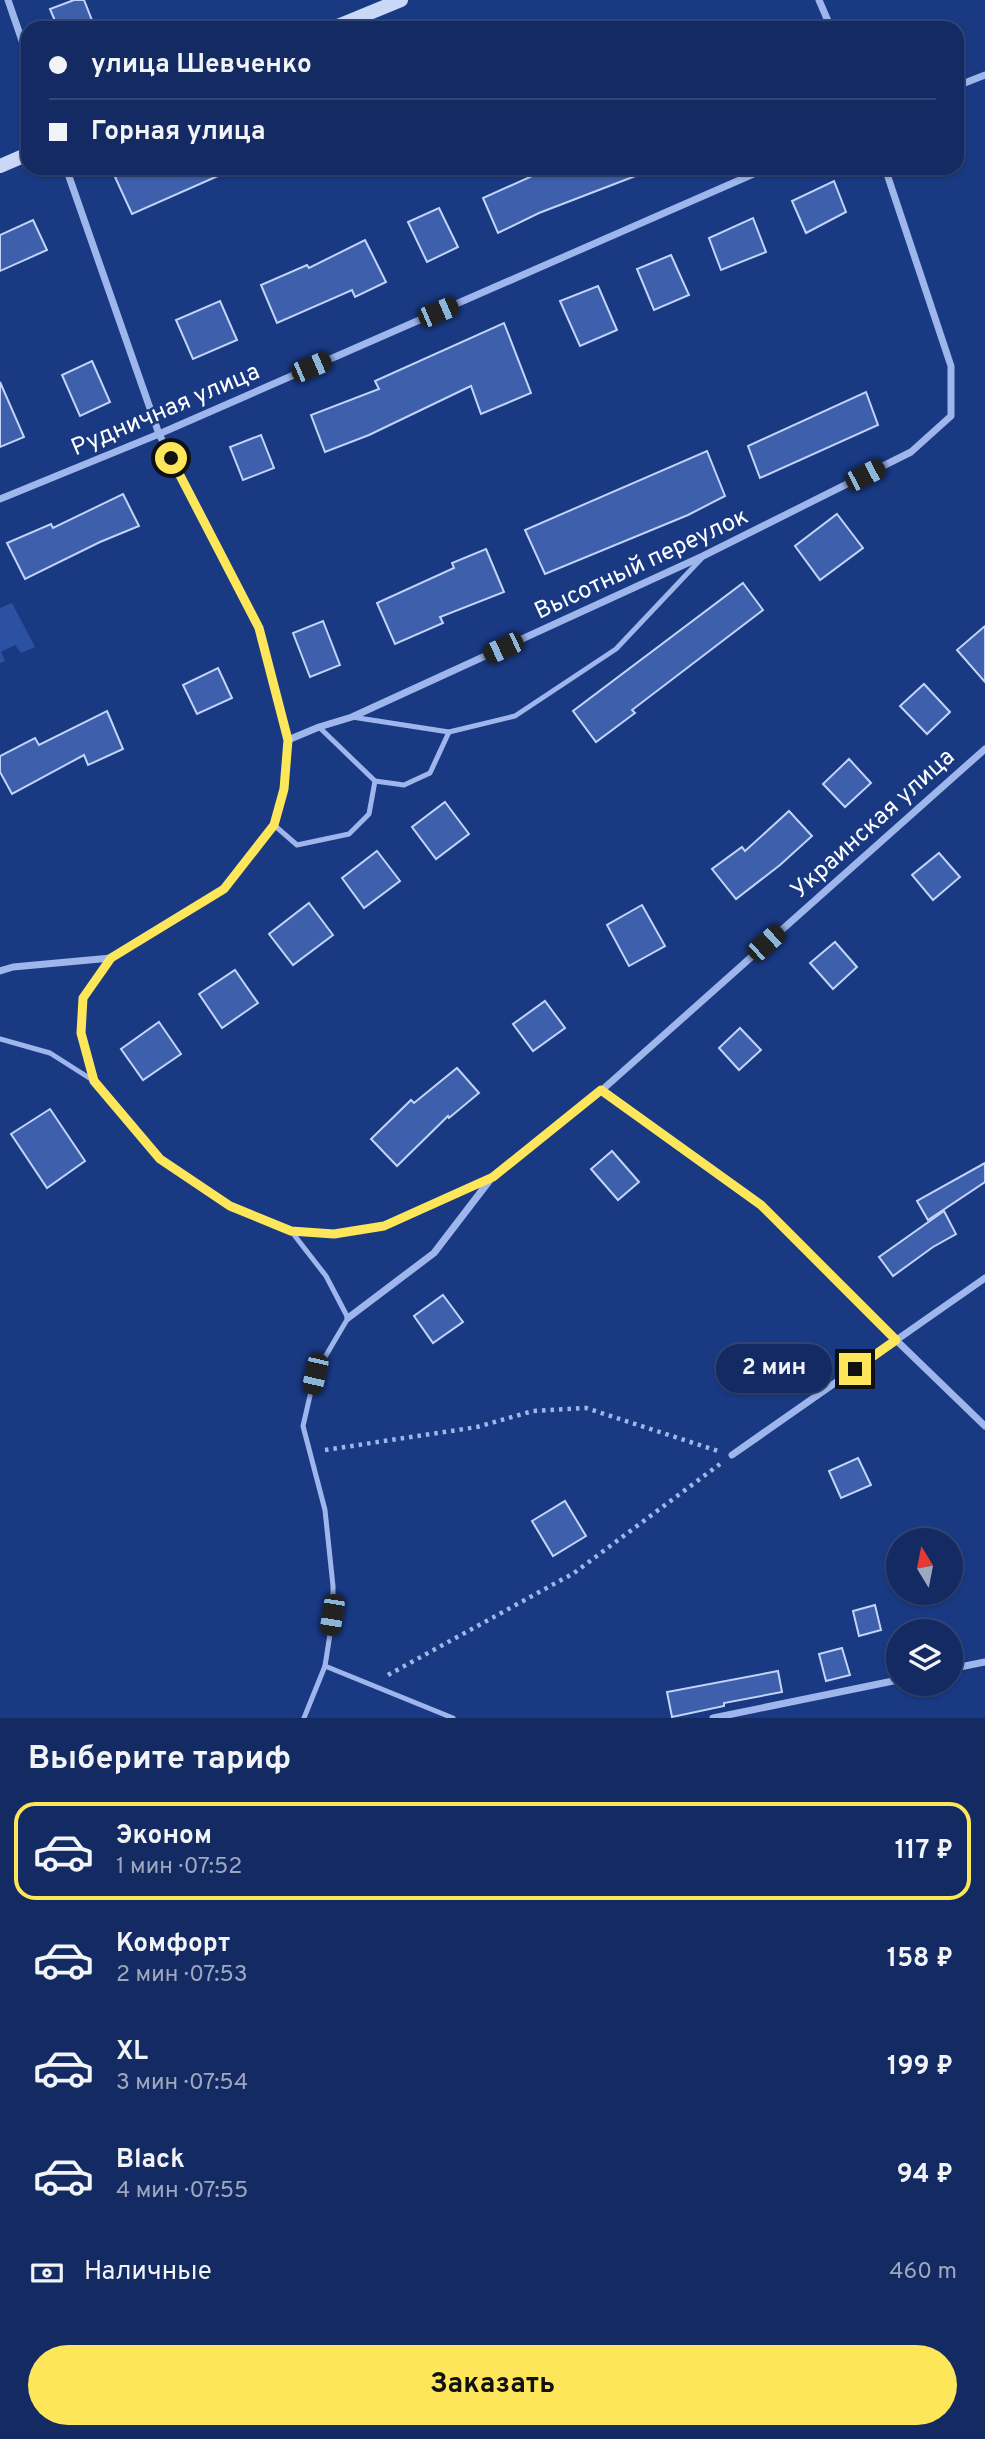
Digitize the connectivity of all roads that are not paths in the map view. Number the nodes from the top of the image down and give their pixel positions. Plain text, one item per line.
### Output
1 (8, 0) edge
2 (401, 0) edge
3 (819, 0) edge
4 (350, 21) edge
5 (828, 21) edge
6 (21, 38) edge
7 (985, 75) edge
8 (964, 83) edge
9 (21, 157) edge
10 (0, 166) edge
11 (68, 175) edge
12 (751, 175) edge
13 (887, 175) edge
14 (159, 433) junction
15 (0, 499) edge
16 (704, 556) junction
17 (352, 717) junction
18 (319, 727) junction
19 (449, 732) junction
20 (288, 740) junction
21 (985, 749) edge
22 (375, 781) junction
23 (274, 825) junction
24 (111, 958) junction
25 (0, 971) edge
26 (0, 1039) edge
27 (94, 1081) junction
28 (601, 1090) junction
29 (493, 1177) junction
30 (291, 1231) junction
31 (985, 1278) edge
32 (348, 1318) junction
33 (896, 1340) junction
34 (985, 1426) edge
35 (732, 1455) road end
36 (985, 1662) edge
37 (324, 1666) junction
38 (963, 1666) edge
39 (886, 1682) edge
40 (304, 1718) edge
41 (453, 1718) edge
42 (713, 1718) edge

1 - 6 street
2 - 4 main road
3 - 5 street
7 - 8 street
9 - 10 main road
11 - 14 street
12 - 14 street, Рудничная улица
13 - 16 street, Высотный переулок
14 - 15 street, Рудничная улица
14 - 20 street
16 - 17 street, Высотный переулок
16 - 19 lane
17 - 18 street, Высотный переулок
17 - 19 lane
18 - 20 street, Высотный переулок
18 - 22 lane
19 - 22 lane
20 - 23 street
21 - 28 street, Украинская улица
22 - 23 lane
23 - 24 street
24 - 25 street
24 - 27 lane
26 - 27 lane
27 - 30 lane
28 - 29 street, Украинская улица
28 - 33 street
29 - 30 lane
29 - 32 street, Украинская улица
30 - 32 lane
31 - 33 street
32 - 37 lane
33 - 34 street
33 - 35 street
36 - 38 street
37 - 40 lane
37 - 41 lane
39 - 42 street

